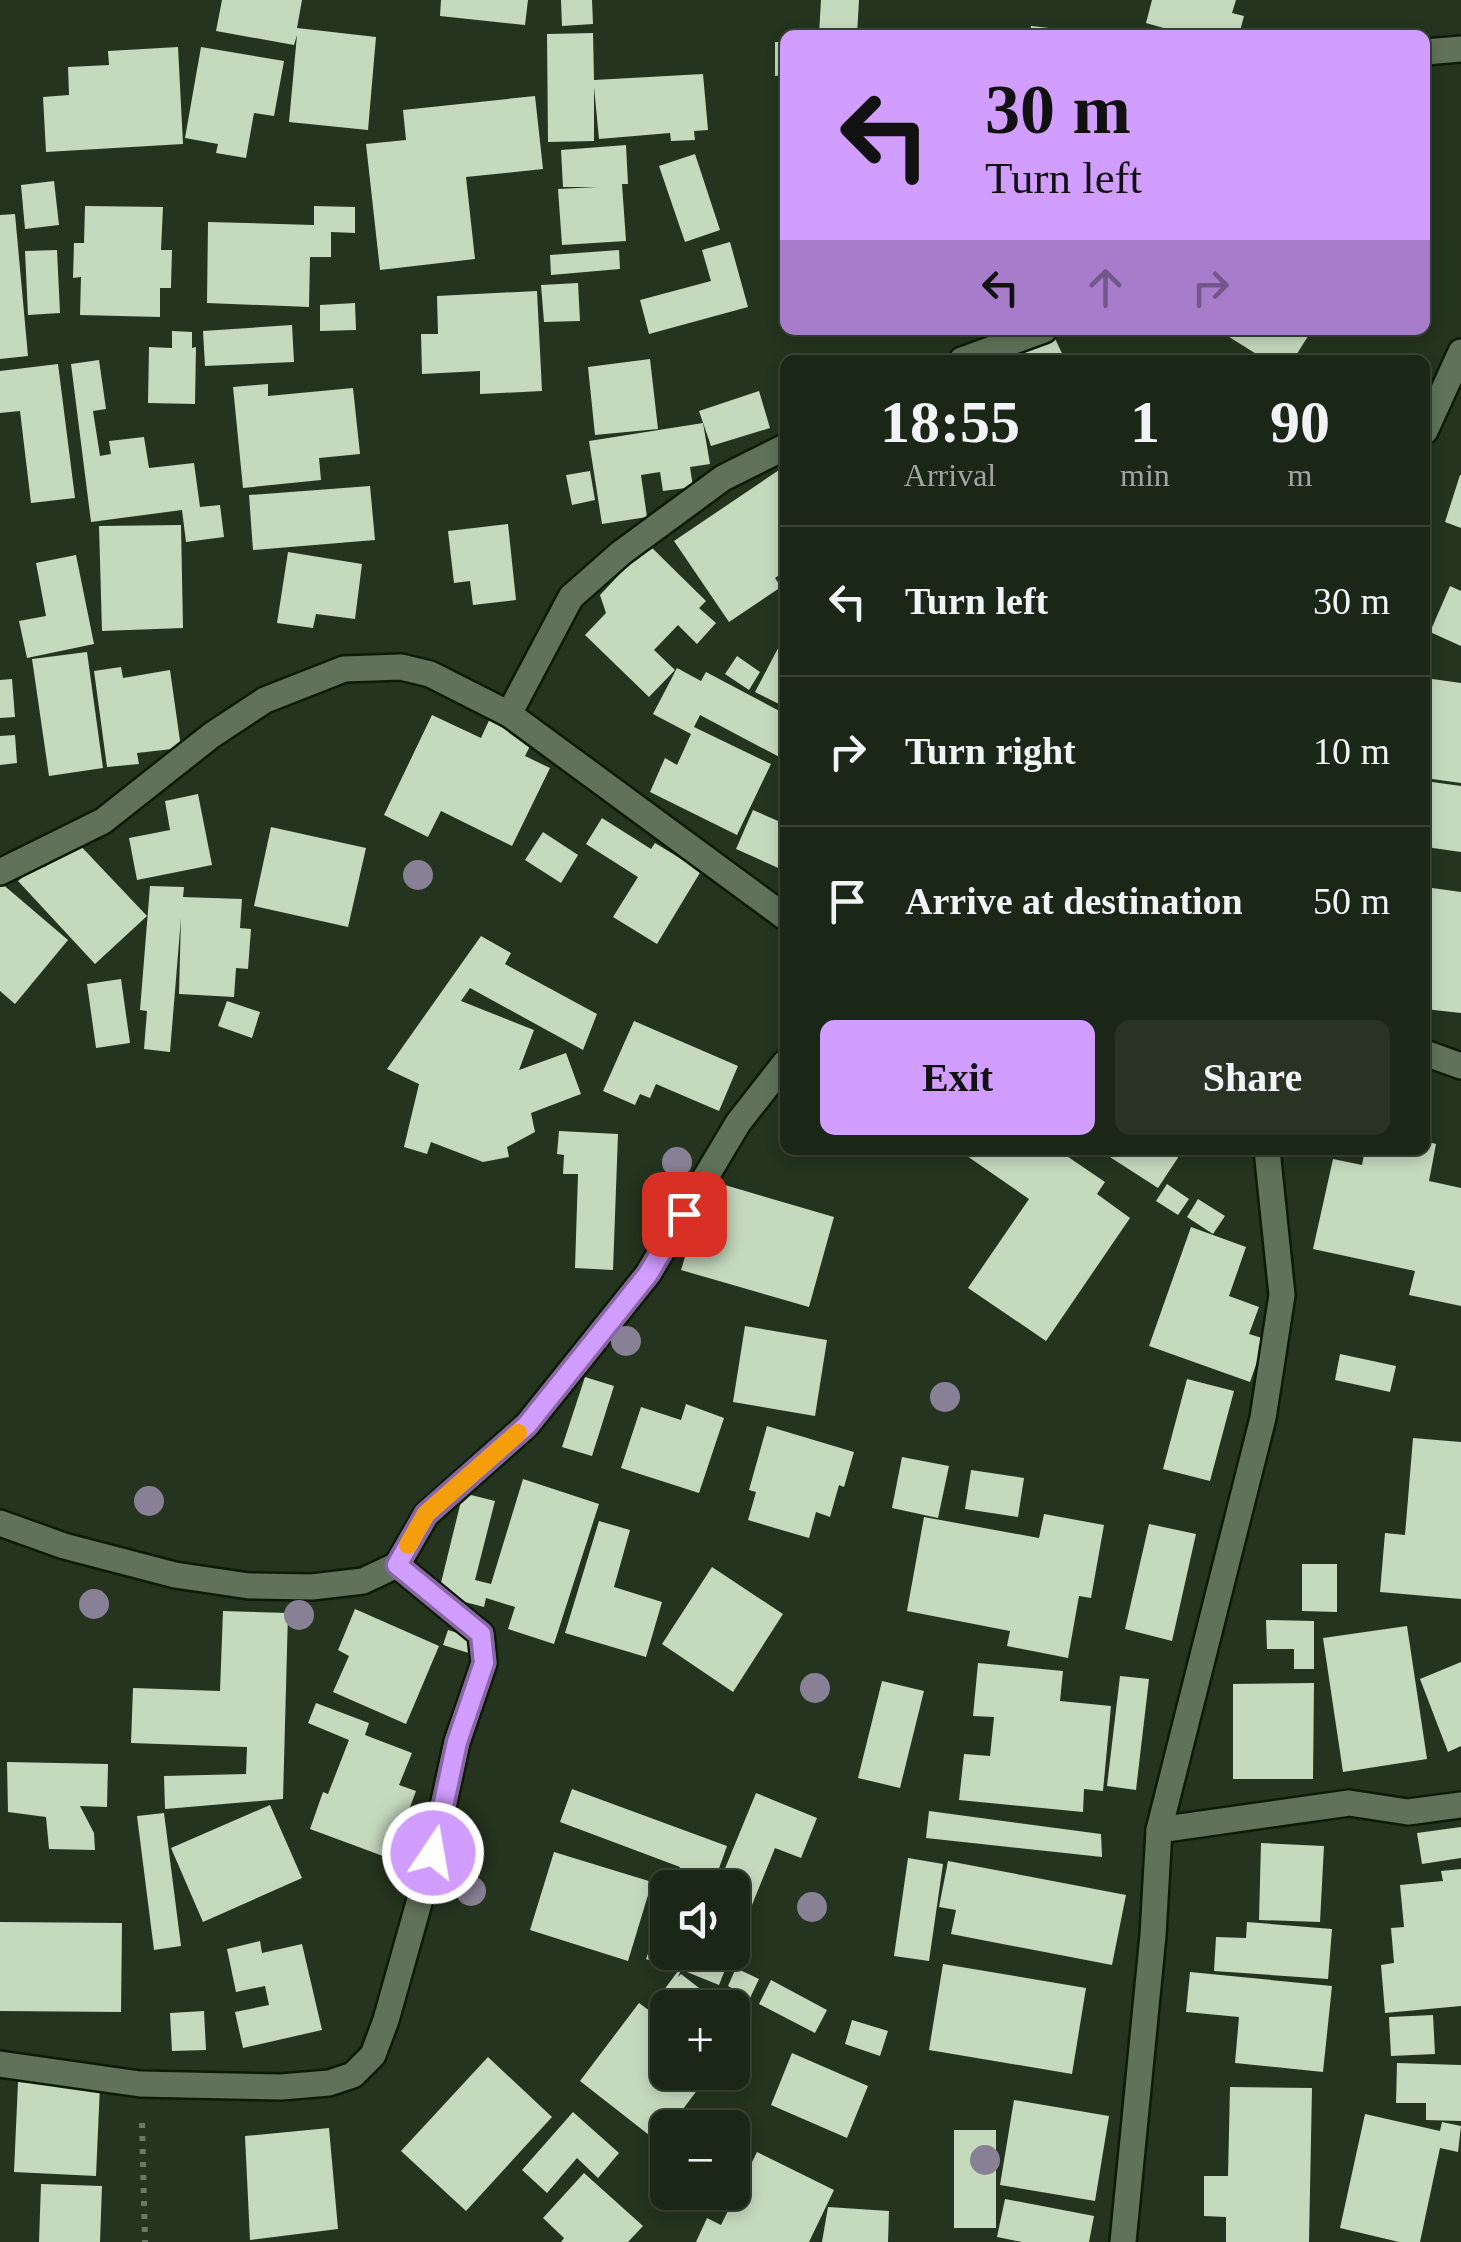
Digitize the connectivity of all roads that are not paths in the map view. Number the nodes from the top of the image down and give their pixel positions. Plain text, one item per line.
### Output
1 (1461, 49) edge
2 (1430, 52) edge
3 (1030, 335) edge
4 (1461, 352) edge
5 (976, 355) edge
6 (1430, 420) edge
7 (780, 450) edge
8 (509, 714) junction
9 (0, 872) edge
10 (780, 913) edge
11 (1430, 1055) edge
12 (1461, 1066) edge
13 (780, 1069) edge
14 (1268, 1155) edge
15 (0, 1523) edge
16 (397, 1565) junction
17 (1461, 1805) edge
18 (1159, 1830) junction
19 (0, 2064) edge
20 (1123, 2242) edge

1 - 2 street
3 - 5 street
4 - 6 street
7 - 8 street
8 - 9 street
8 - 10 street
11 - 12 street
13 - 16 street
14 - 18 street
15 - 16 street
16 - 19 street
17 - 18 street
18 - 20 street

